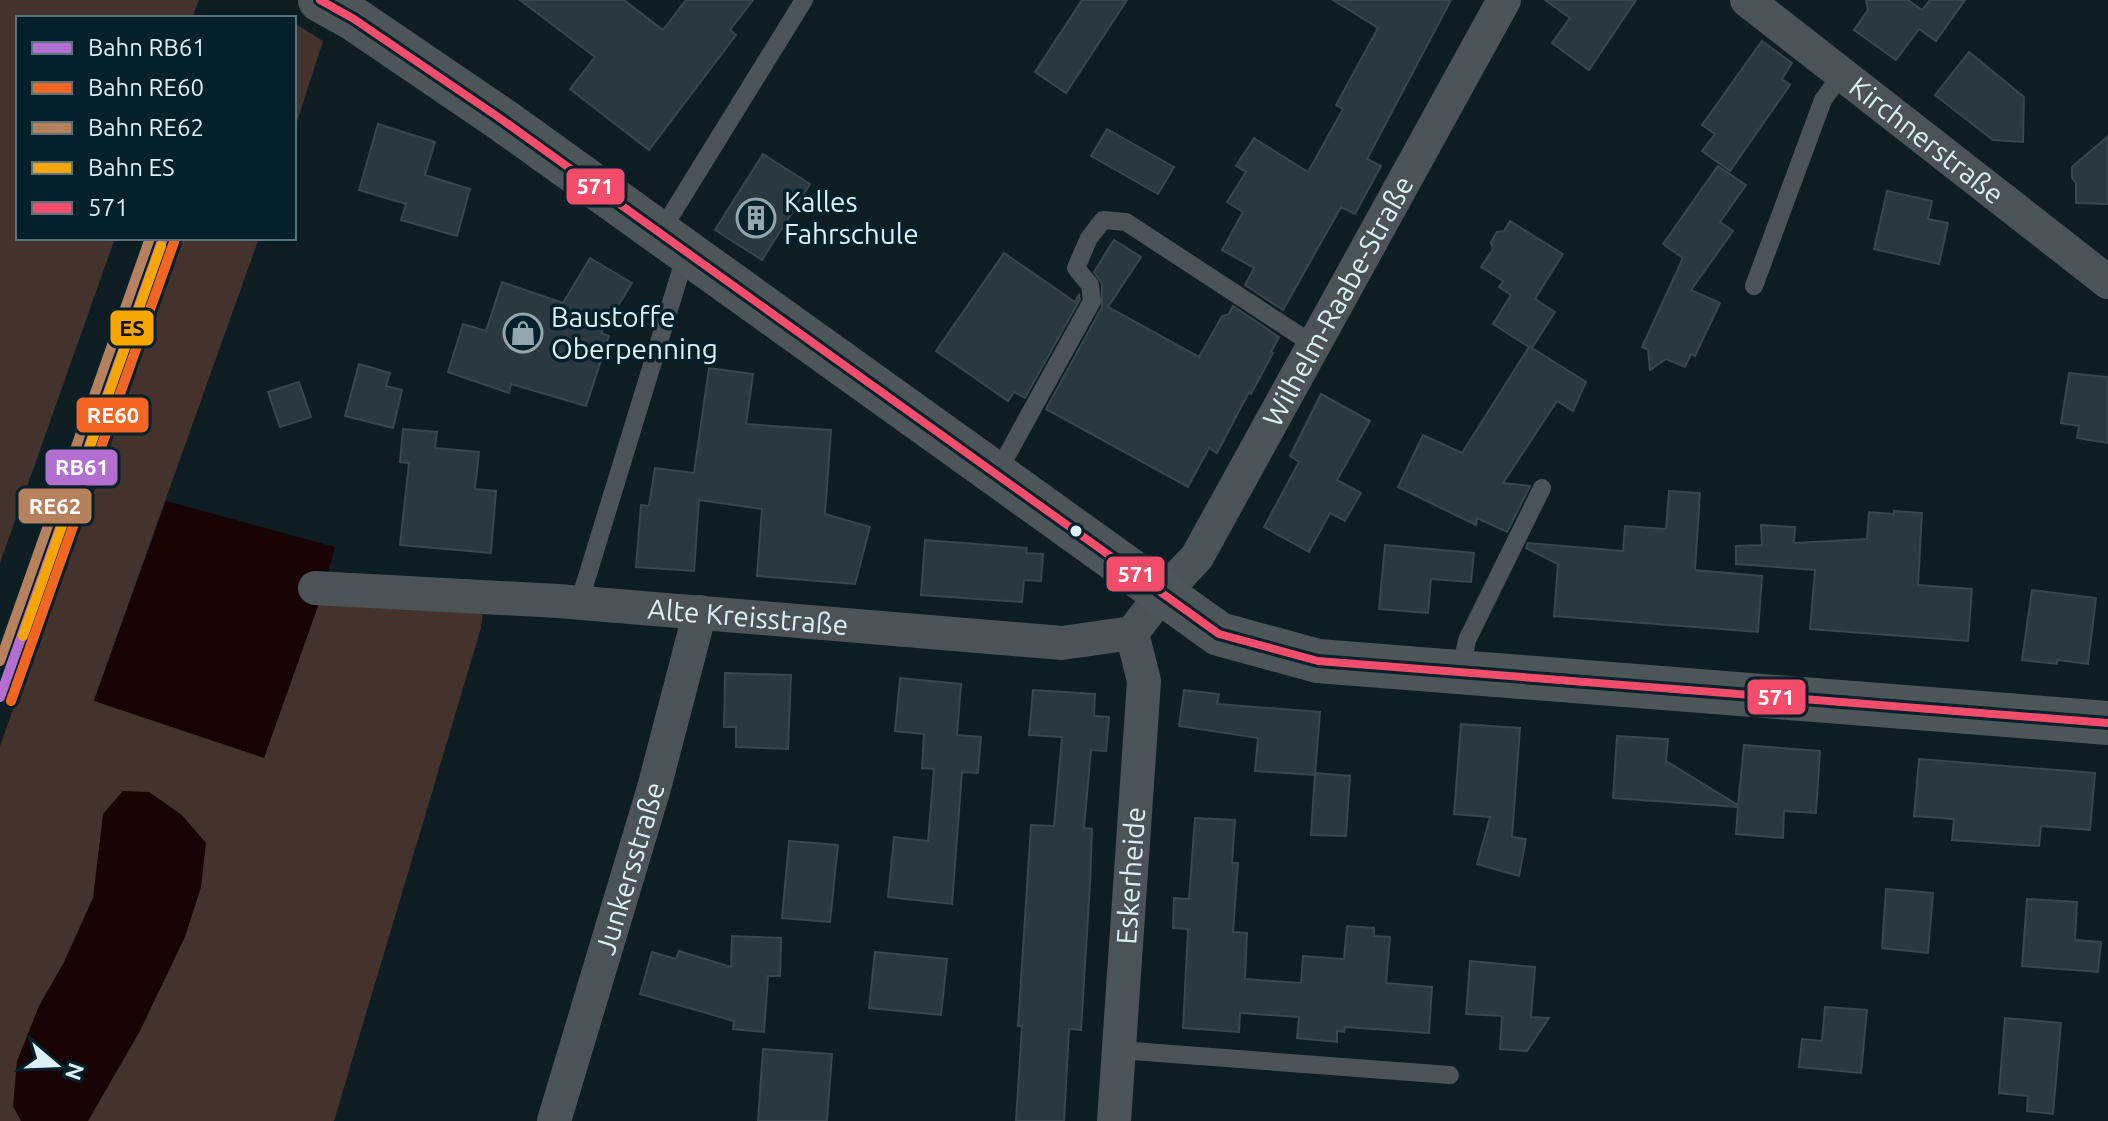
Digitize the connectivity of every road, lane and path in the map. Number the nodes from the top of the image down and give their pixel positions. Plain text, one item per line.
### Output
1 (804, 0) edge
2 (1504, 0) edge
3 (1747, 0) edge
4 (346, 6) edge
5 (1841, 75) junction
6 (673, 243) junction
7 (2108, 282) edge
8 (1754, 286) dead end
9 (1314, 345) junction
10 (996, 475) junction
11 (1542, 488) dead end
12 (315, 588) dead end
13 (1162, 594) junction
14 (579, 603) junction
15 (700, 612) junction
16 (1132, 633) junction
17 (1461, 672) junction
18 (2108, 723) edge
19 (1119, 1050) junction
20 (1450, 1075) dead end
21 (554, 1121) edge
22 (1114, 1121) edge

1 - 6 lane
2 - 9 street, Wilhelm-Raabe-Straße
3 - 5 street, Kirchnerstraße
4 - 6 main road
5 - 7 street, Kirchnerstraße
5 - 8 lane
6 - 10 main road
6 - 14 lane
9 - 10 lane
9 - 13 street, Wilhelm-Raabe-Straße
10 - 13 main road
11 - 17 lane
12 - 14 street, Alte Kreisstraße
13 - 16 street
13 - 17 main road
14 - 15 street, Alte Kreisstraße
15 - 16 street, Alte Kreisstraße
15 - 21 street, Junkersstraße
16 - 19 street, Eskerheide
17 - 18 main road
19 - 20 lane
19 - 22 street, Eskerheide

